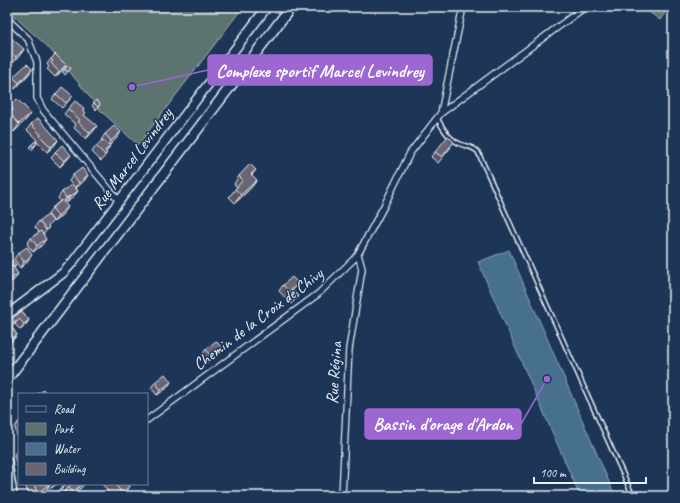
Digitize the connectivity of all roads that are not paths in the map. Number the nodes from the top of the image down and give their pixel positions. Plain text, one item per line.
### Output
1 (267, 7) edge
2 (291, 7) edge
3 (463, 7) edge
4 (585, 7) edge
5 (7, 19) edge
6 (439, 115) junction
7 (119, 201) junction
8 (358, 254) junction
9 (7, 315) edge
10 (7, 379) edge
11 (148, 419) edge
12 (7, 460) edge
13 (61, 485) edge
14 (13, 496) edge
15 (46, 496) edge
16 (342, 496) edge
17 (633, 496) edge

1 - 7 street, Rue Marcel Levindrey
2 - 10 main road
3 - 6 street
4 - 6 street, Chemin de la Croix de Chivy
5 - 7 street
6 - 8 street, Chemin de la Croix de Chivy
6 - 17 lane
7 - 9 street, Rue Marcel Levindrey
8 - 11 street, Chemin de la Croix de Chivy
8 - 16 street, Rue Régina
12 - 14 street
13 - 15 street

